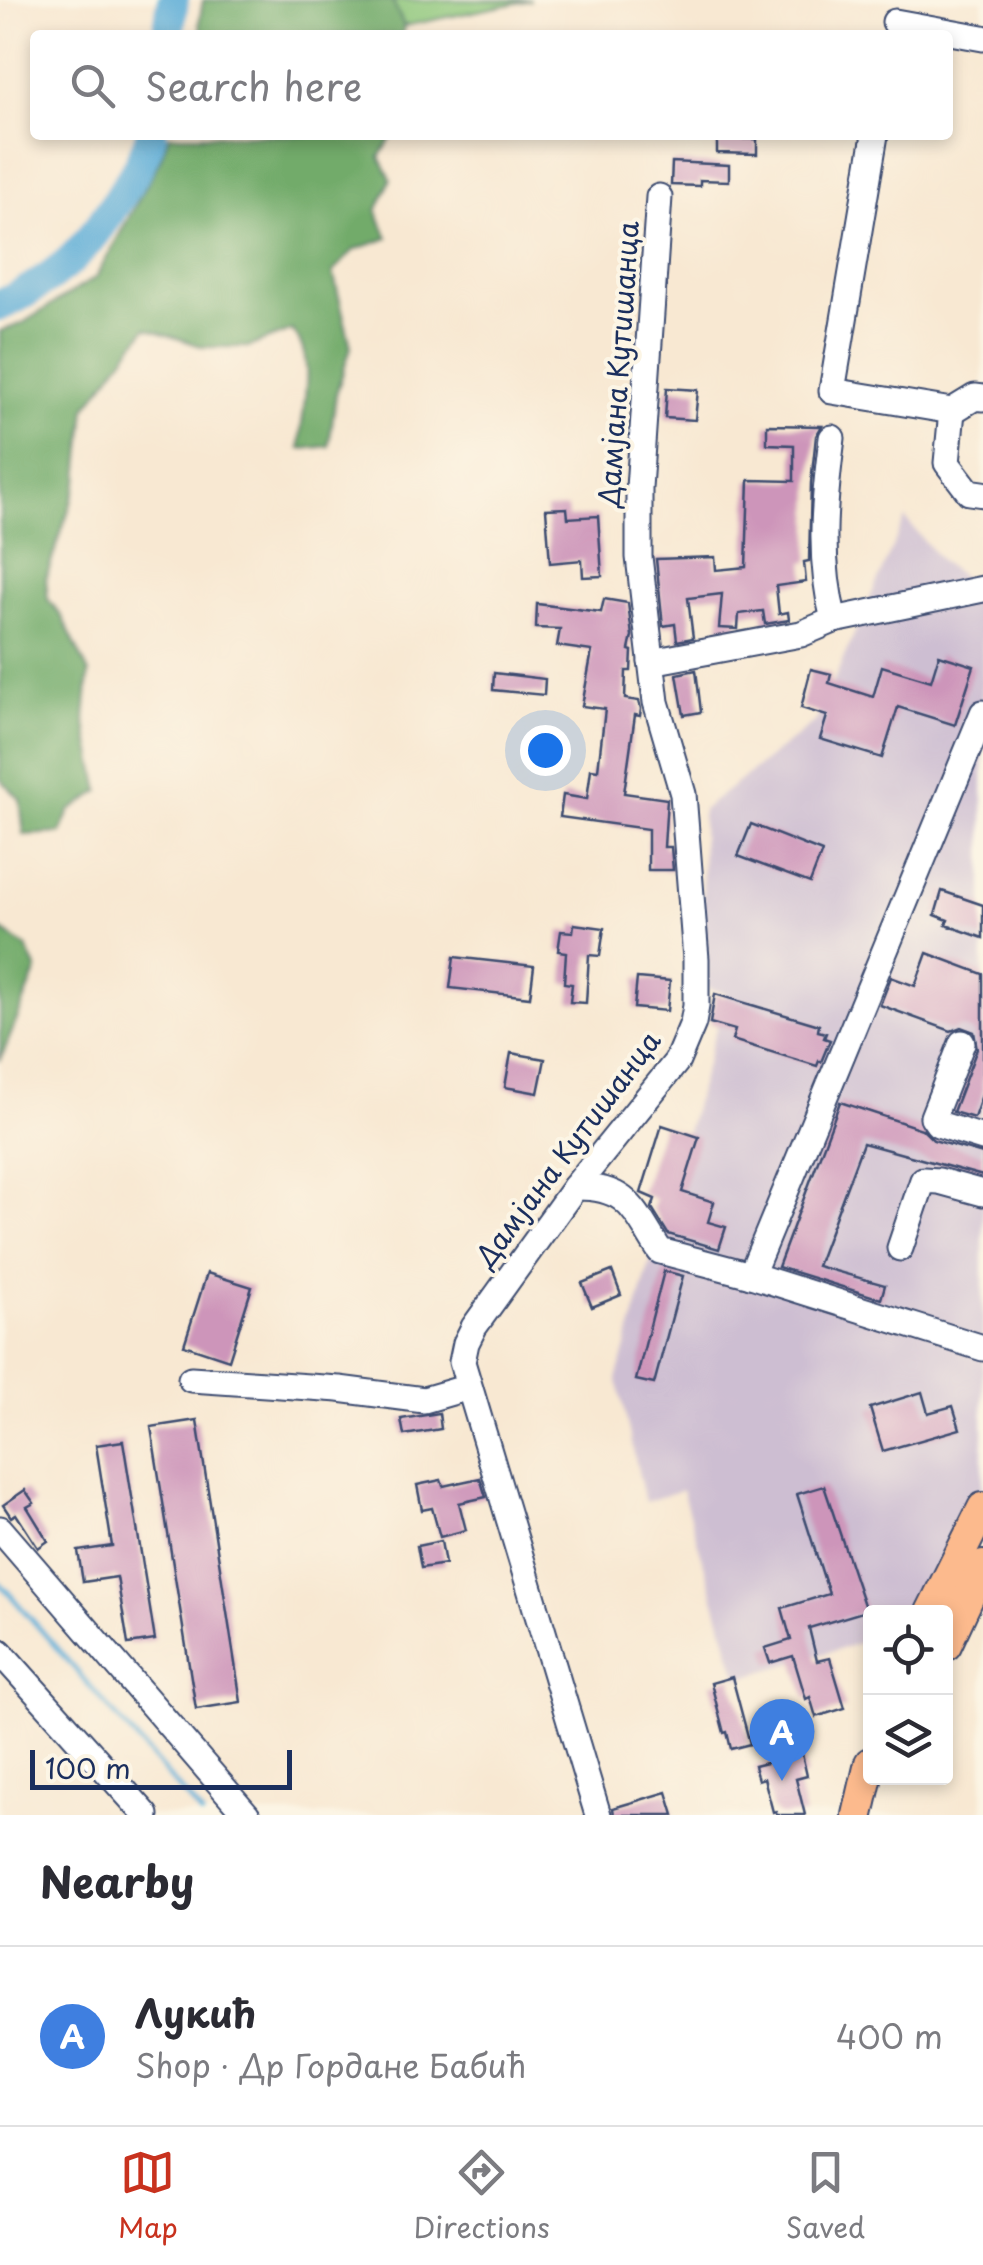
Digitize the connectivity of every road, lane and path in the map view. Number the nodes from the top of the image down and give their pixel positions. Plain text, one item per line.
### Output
1 (895, 19) edge
2 (946, 30) edge
3 (953, 32) edge
4 (983, 38) edge
5 (875, 140) edge
6 (660, 198) dead end
7 (983, 398) edge
8 (952, 411) junction
9 (832, 438) dead end
10 (983, 494) edge
11 (983, 589) edge
12 (834, 620) junction
13 (651, 662) junction
14 (983, 713) edge
15 (962, 1042) dead end
16 (983, 1138) edge
17 (576, 1187) junction
18 (983, 1193) edge
19 (900, 1248) dead end
20 (751, 1276) junction
21 (983, 1348) edge
22 (191, 1379) dead end
23 (469, 1387) junction
24 (983, 1508) edge
25 (0, 1530) edge
26 (983, 1566) edge
27 (935, 1605) edge
28 (953, 1630) edge
29 (0, 1652) edge
30 (865, 1785) edge
31 (883, 1785) edge
32 (146, 1815) edge
33 (246, 1815) edge
34 (598, 1815) edge
35 (858, 1815) edge
36 (868, 1815) edge

1 - 2 street
3 - 4 street
5 - 8 street
6 - 13 street, Дамјана Кутишанца
7 - 8 street
8 - 10 street
9 - 12 street
11 - 12 street
12 - 13 street
13 - 17 street, Дамјана Кутишанца
14 - 20 street
15 - 16 street
17 - 20 street
17 - 23 street, Дамјана Кутишанца
18 - 19 street
20 - 21 street
22 - 23 street
23 - 34 street, Дамјана Кутишанца
24 - 27 main road
25 - 33 street
26 - 28 main road
29 - 32 street
30 - 35 main road
31 - 36 main road

